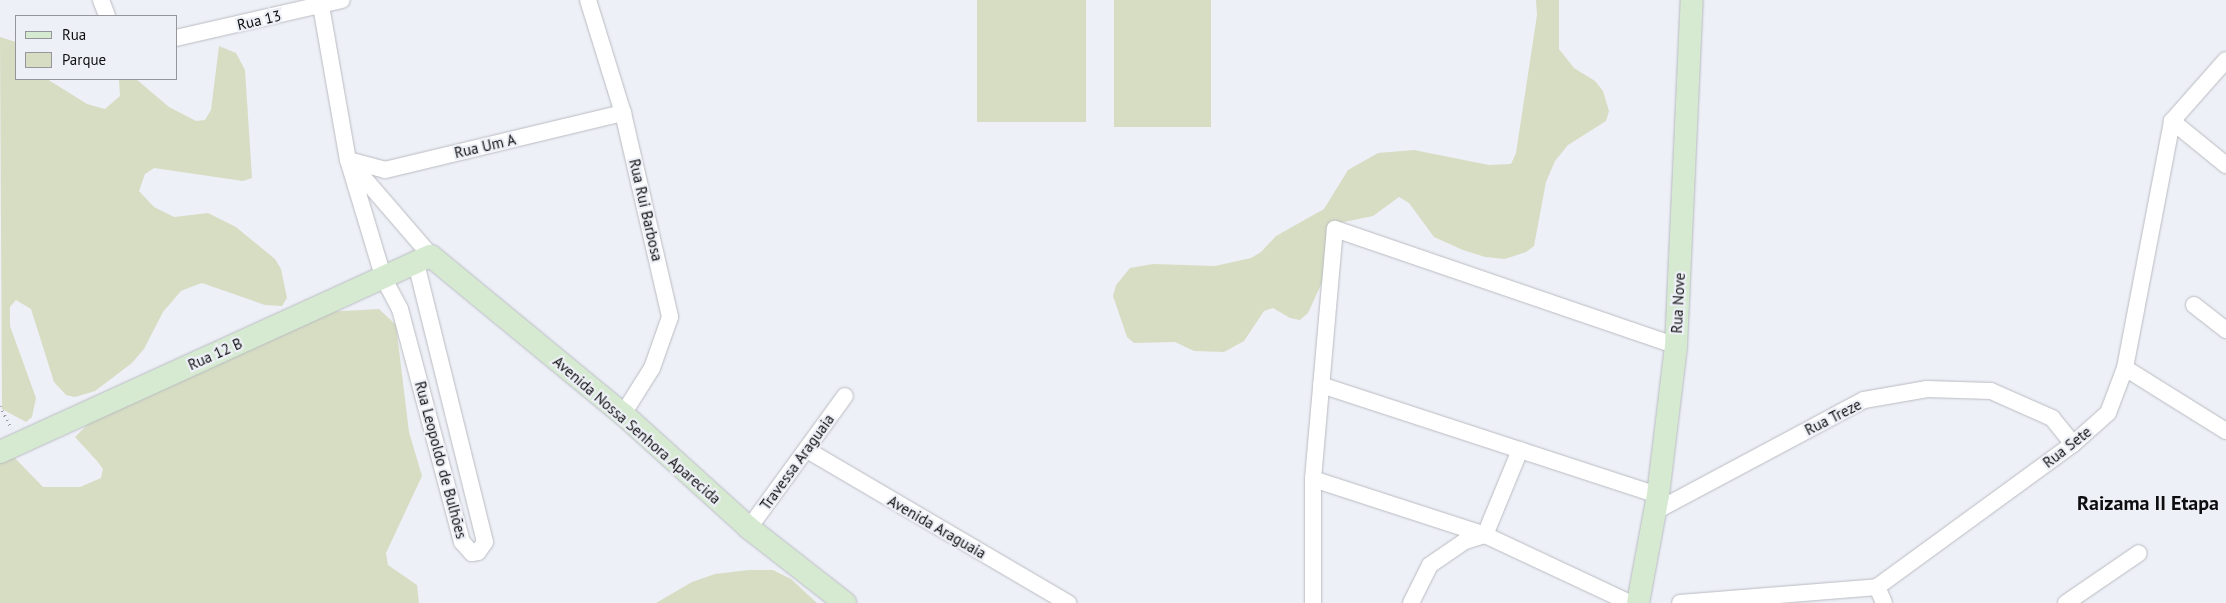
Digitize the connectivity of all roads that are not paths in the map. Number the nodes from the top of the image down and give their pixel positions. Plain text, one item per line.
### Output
1 (101, 0) edge
2 (342, 0) edge
3 (588, 0) edge
4 (1692, 0) edge
5 (321, 3) edge
6 (106, 15) edge
7 (178, 38) edge
8 (2226, 60) edge
9 (623, 113) junction
10 (2172, 121) junction
11 (348, 160) junction
12 (2226, 166) edge
13 (423, 260) junction
14 (384, 278) junction
15 (2194, 305) dead end
16 (2226, 330) edge
17 (1676, 346) junction
18 (2125, 368) junction
19 (1321, 385) junction
20 (845, 396) dead end
21 (623, 414) junction
22 (2226, 431) edge
23 (2073, 444) junction
24 (9, 447) edge
25 (807, 450) junction
26 (1520, 450) junction
27 (1313, 478) junction
28 (1656, 504) junction
29 (749, 528) junction
30 (1485, 535) junction
31 (2139, 552) dead end
32 (1877, 587) junction
33 (1047, 598) edge
34 (845, 603) edge
35 (1068, 603) edge
36 (1313, 603) edge
37 (1411, 603) edge
38 (1630, 603) edge
39 (1638, 603) edge
40 (1680, 603) edge
41 (1884, 603) edge
42 (2066, 603) edge

1 - 6 street
2 - 5 street, Rua 13
3 - 9 street, Rua Rui Barbosa
4 - 17 street, Rua Nove
5 - 7 street, Rua 13
5 - 11 street, Rua Leopoldo de Bulhões
8 - 10 street
9 - 11 street, Rua Um A
9 - 21 street, Rua Rui Barbosa
10 - 12 street
10 - 18 street, Rua Sete
11 - 13 street, Rua Leopoldo de Bulhões
11 - 14 street, Rua Leopoldo de Bulhões
13 - 14 street, Rua 12 B
13 - 14 street, Rua Leopoldo de Bulhões
13 - 21 street, Avenida Nossa Senhora Aparecida
14 - 24 street, Rua 12 B
15 - 16 street
17 - 19 street
17 - 28 street, Rua Nove
18 - 22 street
18 - 23 street, Rua Sete
19 - 26 street
19 - 27 street
20 - 25 street, Travessa Araguaia
21 - 29 street, Avenida Nossa Senhora Aparecida
23 - 28 street, Rua Treze
23 - 32 street, Rua Sete
25 - 29 street, Travessa Araguaia
25 - 33 street, Avenida Araguaia
26 - 28 street
26 - 30 street
27 - 30 street
27 - 36 street
28 - 39 street, Rua Nove
29 - 34 street, Avenida Nossa Senhora Aparecida
30 - 37 street
30 - 38 street
31 - 42 street
32 - 40 street
32 - 41 street
33 - 35 street, Avenida Araguaia

